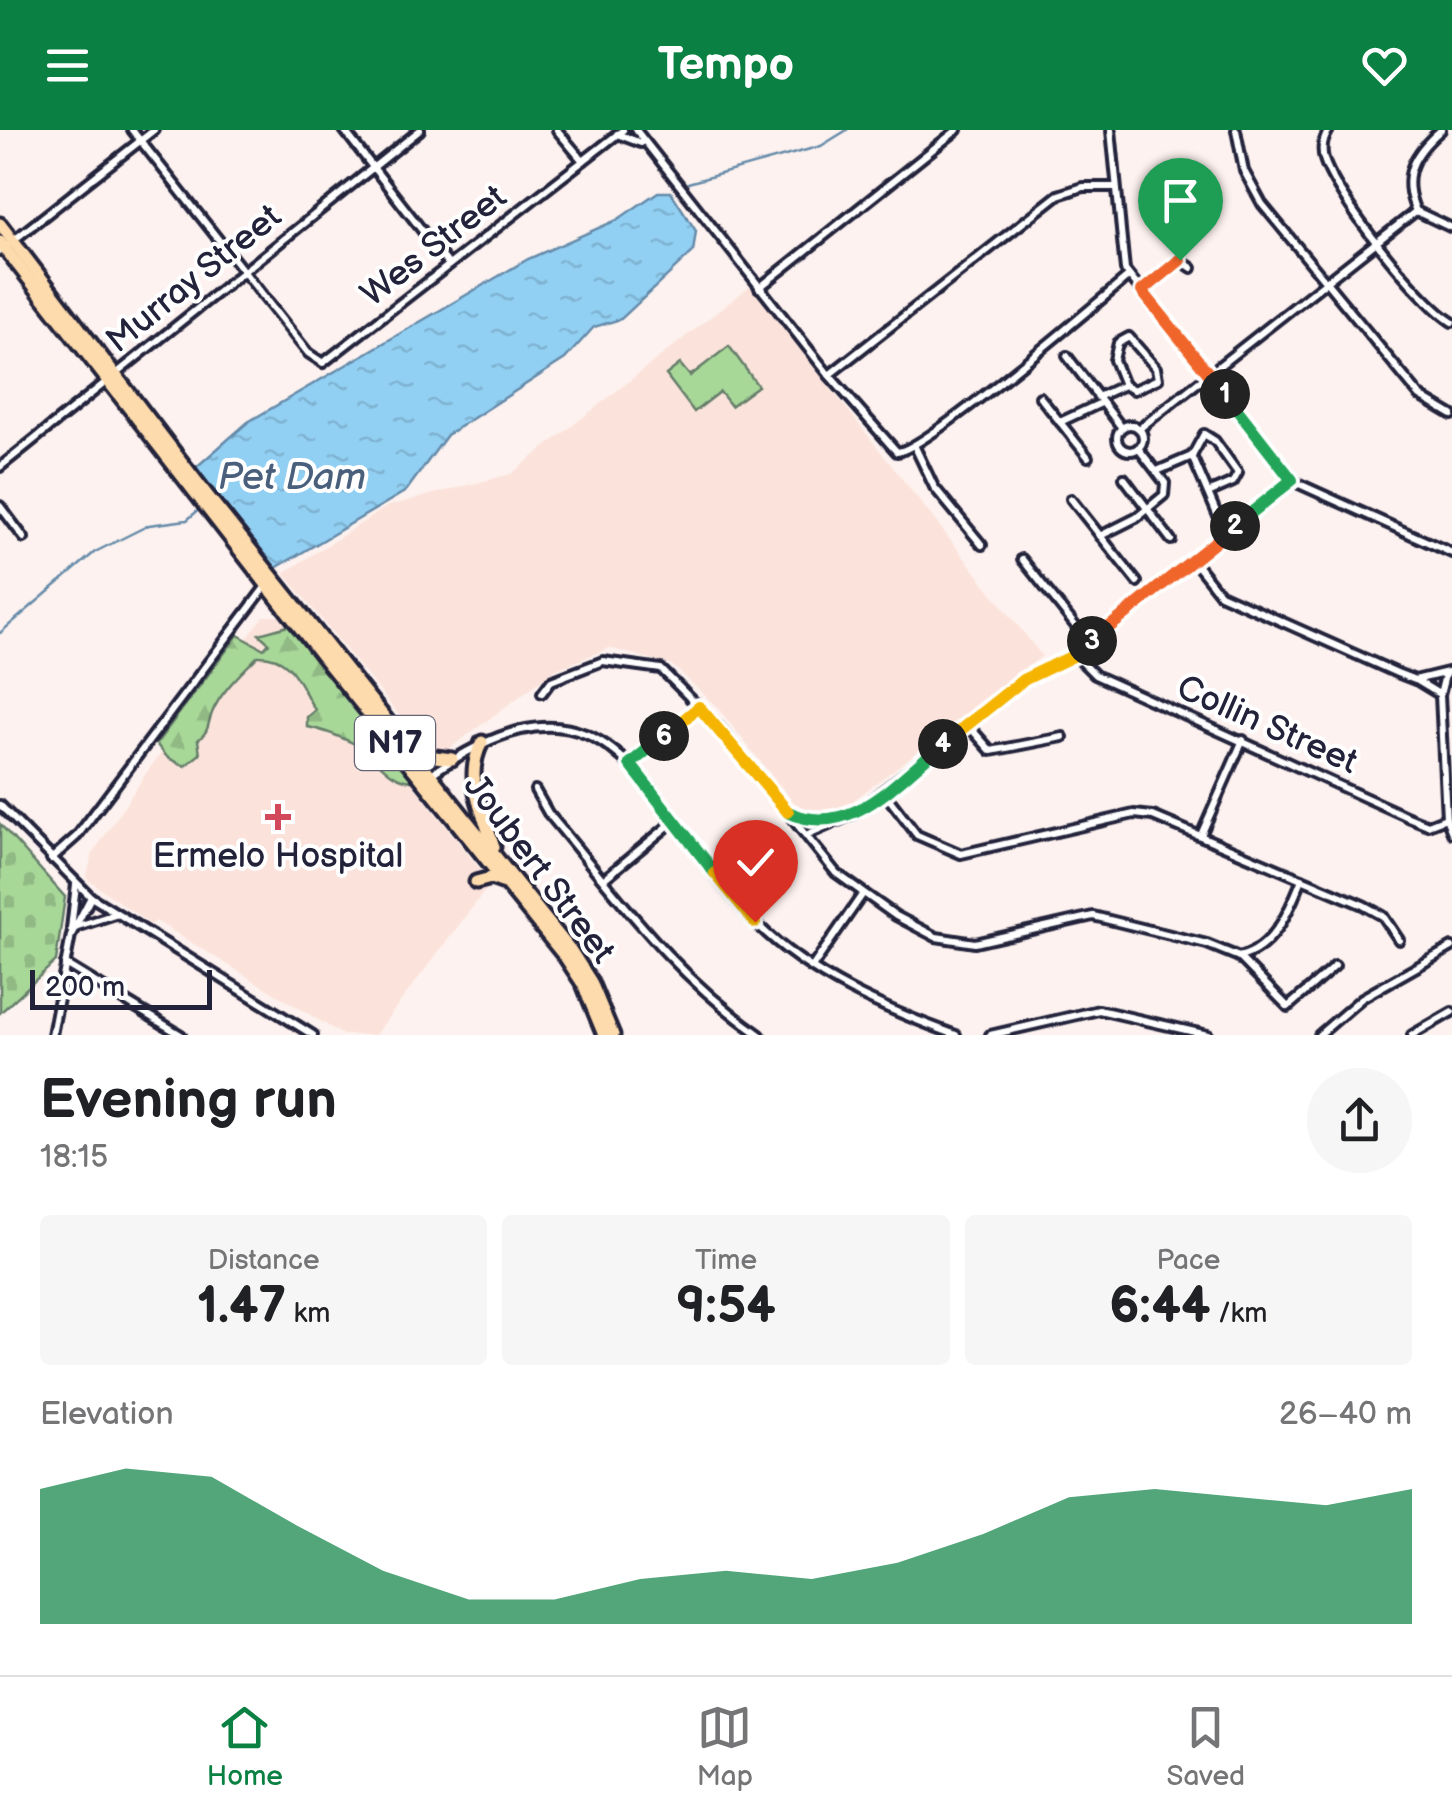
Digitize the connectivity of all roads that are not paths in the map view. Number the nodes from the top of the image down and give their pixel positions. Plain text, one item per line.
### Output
1 (132, 130) edge
2 (154, 130) edge
3 (344, 130) edge
4 (420, 130) edge
5 (558, 130) edge
6 (636, 130) edge
7 (956, 130) edge
8 (1111, 130) edge
9 (1236, 130) edge
10 (1330, 130) edge
11 (1442, 130) edge
12 (620, 132) edge
13 (140, 141) junction
14 (646, 147) junction
15 (583, 161) junction
16 (372, 167) junction
17 (1115, 187) junction
18 (1416, 212) junction
19 (0, 224) edge
20 (1452, 228) edge
21 (1379, 241) junction
22 (4, 246) edge
23 (449, 264) junction
24 (1192, 268) dead end
25 (244, 270) junction
26 (1129, 276) junction
27 (1330, 281) junction
28 (759, 288) junction
29 (1142, 291) junction
30 (1452, 322) edge
31 (1067, 356) dead end
32 (829, 376) junction
33 (1212, 376) junction
34 (111, 378) junction
35 (1124, 385) junction
36 (1040, 396) dead end
37 (1100, 400) junction
38 (1452, 415) edge
39 (1060, 422) junction
40 (1122, 428) junction
41 (1140, 429) junction
42 (915, 446) junction
43 (1138, 448) junction
44 (1192, 456) junction
45 (1088, 457) dead end
46 (0, 467) edge
47 (1157, 472) junction
48 (1124, 478) dead end
49 (1292, 480) junction
50 (1208, 493) junction
51 (1072, 499) dead end
52 (0, 506) edge
53 (1148, 510) junction
54 (1217, 514) dead end
55 (1100, 536) junction
56 (24, 538) dead end
57 (1171, 540) dead end
58 (982, 545) dead end
59 (1452, 553) edge
60 (1022, 559) dead end
61 (1193, 560) junction
62 (271, 581) junction
63 (1138, 582) dead end
64 (1090, 643) junction
65 (1075, 655) junction
66 (1449, 672) edge
67 (1415, 680) junction
68 (542, 693) dead end
69 (1440, 695) junction
70 (699, 707) junction
71 (967, 724) junction
72 (1062, 738) dead end
73 (1243, 740) junction
74 (482, 742) junction
75 (419, 755) junction
76 (452, 759) junction
77 (630, 764) junction
78 (429, 776) junction
79 (536, 790) dead end
80 (883, 790) junction
81 (476, 794) junction
82 (0, 805) edge
83 (789, 812) junction
84 (1446, 818) junction
85 (674, 820) junction
86 (470, 821) junction
87 (830, 822) junction
88 (1452, 833) edge
89 (806, 835) junction
90 (1201, 836) junction
91 (497, 854) junction
92 (51, 859) junction
93 (604, 879) junction
94 (1302, 879) junction
95 (476, 882) dead end
96 (76, 884) junction
97 (506, 884) junction
98 (862, 894) junction
99 (91, 897) junction
100 (116, 914) junction
101 (72, 931) junction
102 (1399, 940) dead end
103 (1452, 948) edge
104 (1238, 957) junction
105 (65, 964) junction
106 (813, 966) junction
107 (1335, 966) dead end
108 (1452, 1012) edge
109 (1155, 1021) junction
110 (1321, 1034) edge
111 (52, 1035) edge
112 (181, 1035) edge
113 (313, 1035) edge
114 (604, 1035) edge
115 (613, 1035) edge
116 (760, 1035) edge
117 (956, 1035) edge
118 (990, 1035) edge
119 (1152, 1035) edge
120 (1208, 1035) edge
121 (1412, 1035) edge

1 - 13 street
2 - 13 street
3 - 16 street
4 - 16 street, Murray Street
5 - 15 street
6 - 14 street
7 - 28 street
8 - 17 street
9 - 27 street
10 - 21 street
11 - 18 street
12 - 14 street
12 - 15 street, Wes Street
13 - 22 street
13 - 25 street
14 - 28 street
15 - 23 street, Wes Street
16 - 23 street
16 - 25 street, Murray Street
17 - 26 street
17 - 32 street
18 - 20 street
18 - 21 street
19 - 22 highway, Joubert Street / N17
21 - 27 street
21 - 30 street
22 - 34 highway, Joubert Street / N17
23 - 25 street, Wes Street
24 - 29 street
25 - 34 street, Murray Street
26 - 29 street
26 - 42 street
27 - 33 street
27 - 38 street
28 - 32 street
29 - 33 street
31 - 37 street
32 - 42 street
33 - 41 street
33 - 49 street
34 - 46 street, Murray Street
34 - 62 highway, Joubert Street / N17
35 - 35 street
35 - 37 street
36 - 39 street
37 - 39 street
37 - 40 street
39 - 45 street
40 - 41 street
40 - 43 street
41 - 43 street
42 - 58 street
43 - 47 street
44 - 47 street
44 - 50 street
44 - 50 street
47 - 53 street
48 - 53 street
49 - 59 street
49 - 61 street
50 - 54 street
51 - 55 street
52 - 56 street
53 - 55 street
53 - 57 street
55 - 63 street
60 - 64 street
61 - 64 street
61 - 67 street
62 - 75 highway, Joubert Street / N17
62 - 78 highway, Joubert Street / N17
62 - 92 street
64 - 65 street
65 - 71 street
65 - 73 street, Collin Street
66 - 67 street
66 - 69 street
67 - 69 street
68 - 70 street
69 - 84 street
70 - 77 street
70 - 83 street
71 - 72 street
71 - 80 street
73 - 84 street, Collin Street
73 - 90 street
74 - 76 street
74 - 77 street
74 - 81 highway
75 - 76 highway
75 - 78 highway, Joubert Street / N17
76 - 78 street
77 - 85 street
78 - 86 highway, Joubert Street / N17
78 - 97 highway, Joubert Street / N17
79 - 93 street
80 - 87 street
80 - 90 street
81 - 86 highway
81 - 91 highway
82 - 92 street
83 - 87 street
83 - 89 street
84 - 88 street
85 - 93 street
85 - 106 street
86 - 91 highway, Joubert Street / N17
87 - 89 street
89 - 98 street
90 - 94 street
91 - 115 highway, Joubert Street / N17
92 - 96 street
93 - 116 street
94 - 102 street
94 - 104 street
95 - 97 highway
96 - 99 street
96 - 101 street
97 - 114 highway, Joubert Street / N17
98 - 104 street
98 - 106 street
99 - 100 street
99 - 101 street
100 - 101 street
100 - 113 street
101 - 105 street
103 - 110 street
104 - 107 street
105 - 111 street
105 - 112 street
106 - 117 street
108 - 121 street
109 - 118 street
109 - 119 street
109 - 120 street

